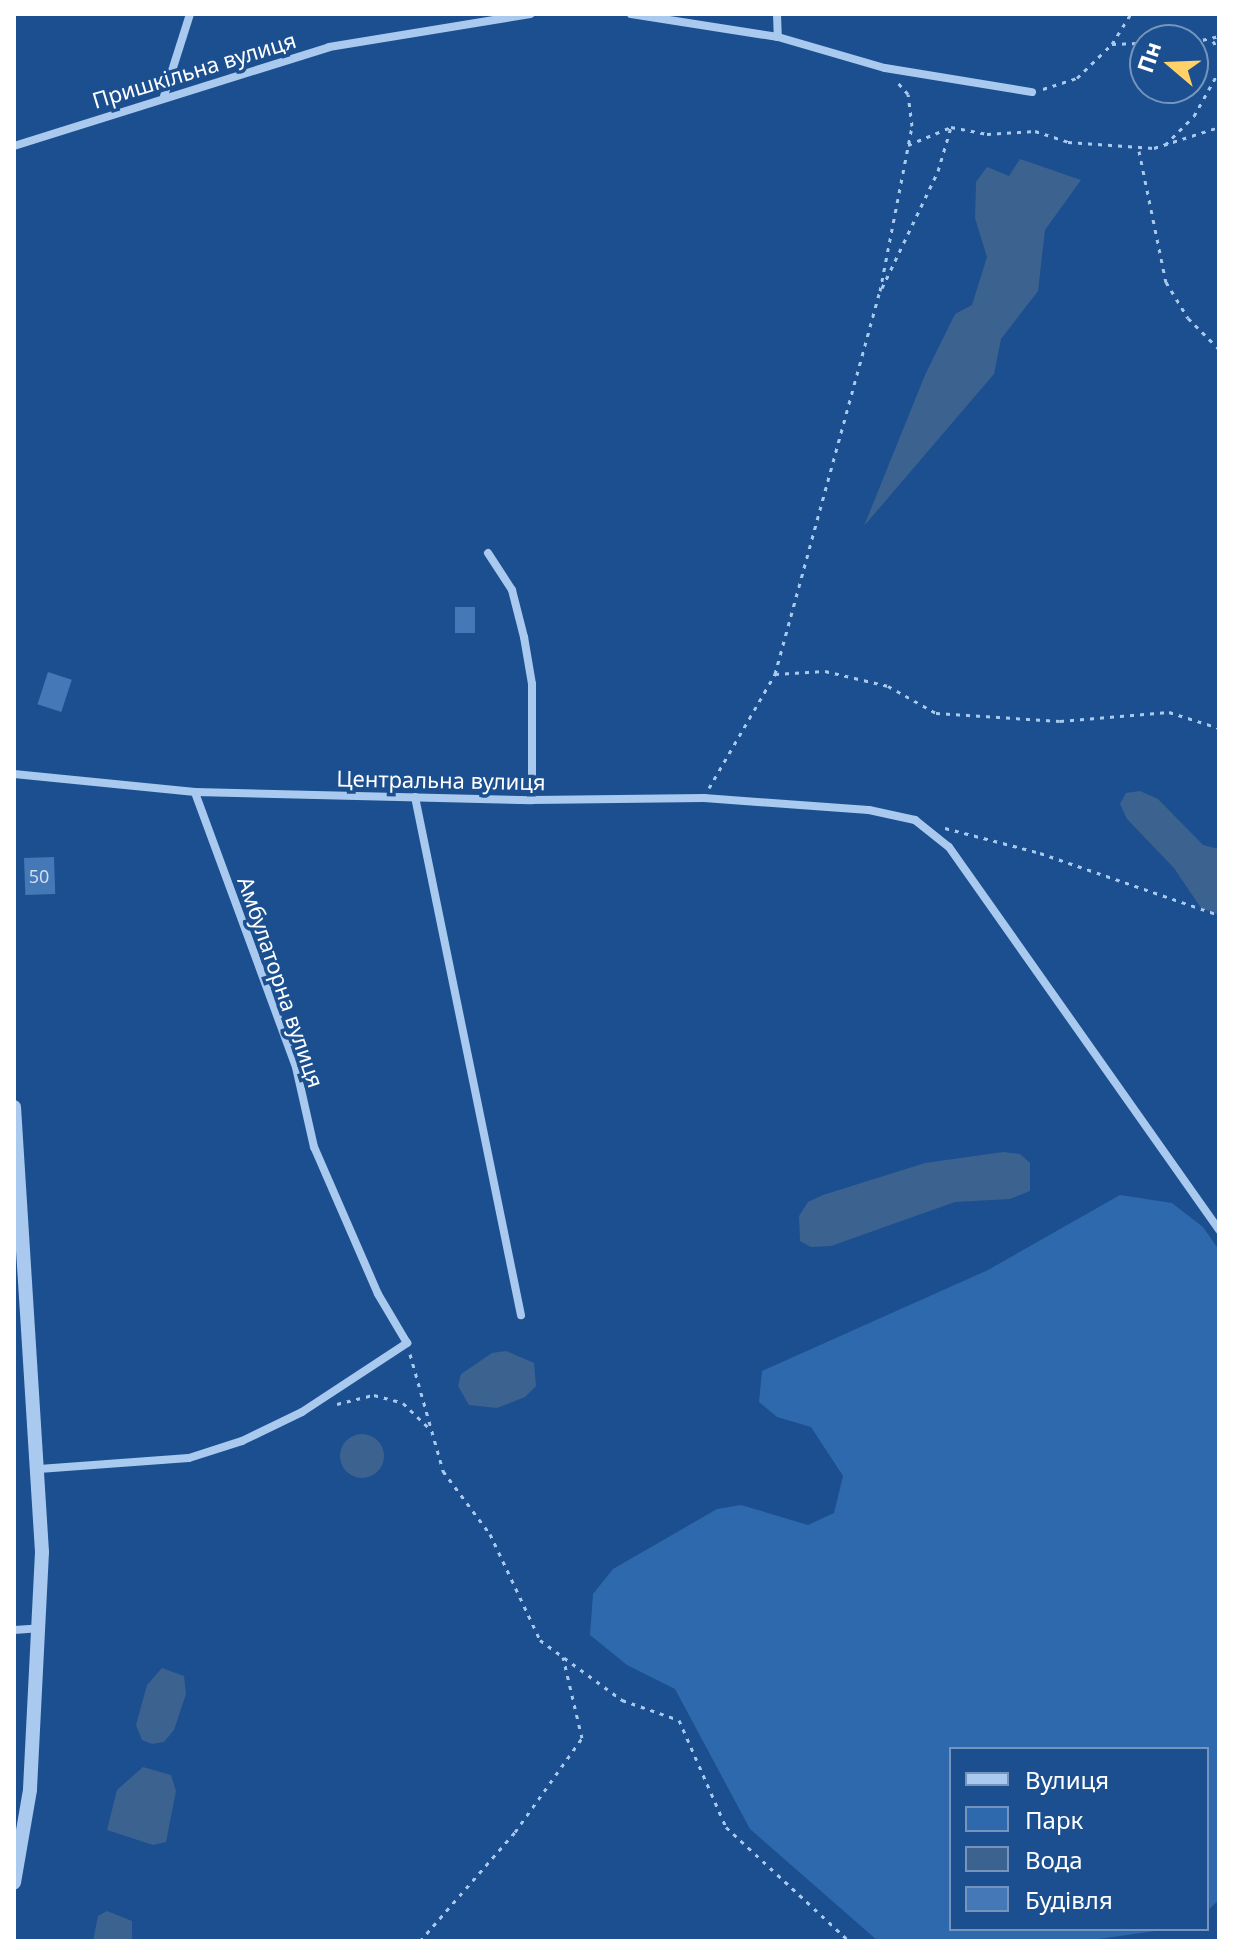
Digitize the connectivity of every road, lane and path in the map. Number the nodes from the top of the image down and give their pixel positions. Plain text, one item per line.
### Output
1 (190, 14) edge
2 (530, 14) edge
3 (631, 14) edge
4 (777, 14) edge
5 (1131, 14) edge
6 (1219, 36) edge
7 (778, 37) junction
8 (1209, 41) edge
9 (1213, 41) junction
10 (1129, 43) edge
11 (1112, 44) junction
12 (1219, 51) edge
13 (885, 68) junction
14 (1219, 71) edge
15 (1032, 92) joint
16 (164, 96) junction
17 (951, 127) junction
18 (1219, 127) edge
19 (908, 145) junction
20 (1165, 145) junction
21 (14, 146) edge
22 (1139, 149) junction
23 (880, 291) junction
24 (1219, 349) edge
25 (488, 553) dead end
26 (775, 674) junction
27 (1219, 728) edge
28 (14, 774) edge
29 (195, 792) junction
30 (415, 797) junction
31 (704, 798) junction
32 (532, 800) junction
33 (943, 828) dead end
34 (1219, 915) edge
35 (14, 1107) edge
36 (1219, 1230) edge
37 (521, 1315) dead end
38 (407, 1343) junction
39 (331, 1405) dead end
40 (430, 1428) junction
41 (39, 1469) junction
42 (41, 1628) junction
43 (14, 1630) edge
44 (563, 1657) junction
45 (14, 1883) edge
46 (420, 1941) edge
47 (849, 1941) edge

1 - 16 street
2 - 16 street, Пришкільна вулиця
3 - 7 street
4 - 7 street
5 - 11 path
6 - 9 path
7 - 13 street
8 - 9 path
9 - 12 path
10 - 11 path
11 - 15 path
13 - 15 street
13 - 19 path
14 - 20 path
16 - 21 street, Пришкільна вулиця
17 - 19 path
17 - 22 path
17 - 23 path
18 - 20 path
19 - 23 path
20 - 22 path
22 - 24 path
23 - 26 path
25 - 32 street
26 - 27 path
26 - 31 path
28 - 29 street, Центральна вулиця
29 - 30 street, Центральна вулиця
29 - 38 street, Амбулаторна вулиця
30 - 32 street, Центральна вулиця
30 - 37 street
31 - 32 street, Центральна вулиця
31 - 36 street, Центральна вулиця
33 - 34 path
35 - 41 street
38 - 40 path
38 - 41 street
39 - 40 path
40 - 44 path
41 - 42 street
42 - 43 street
42 - 45 street
44 - 46 path
44 - 47 path

